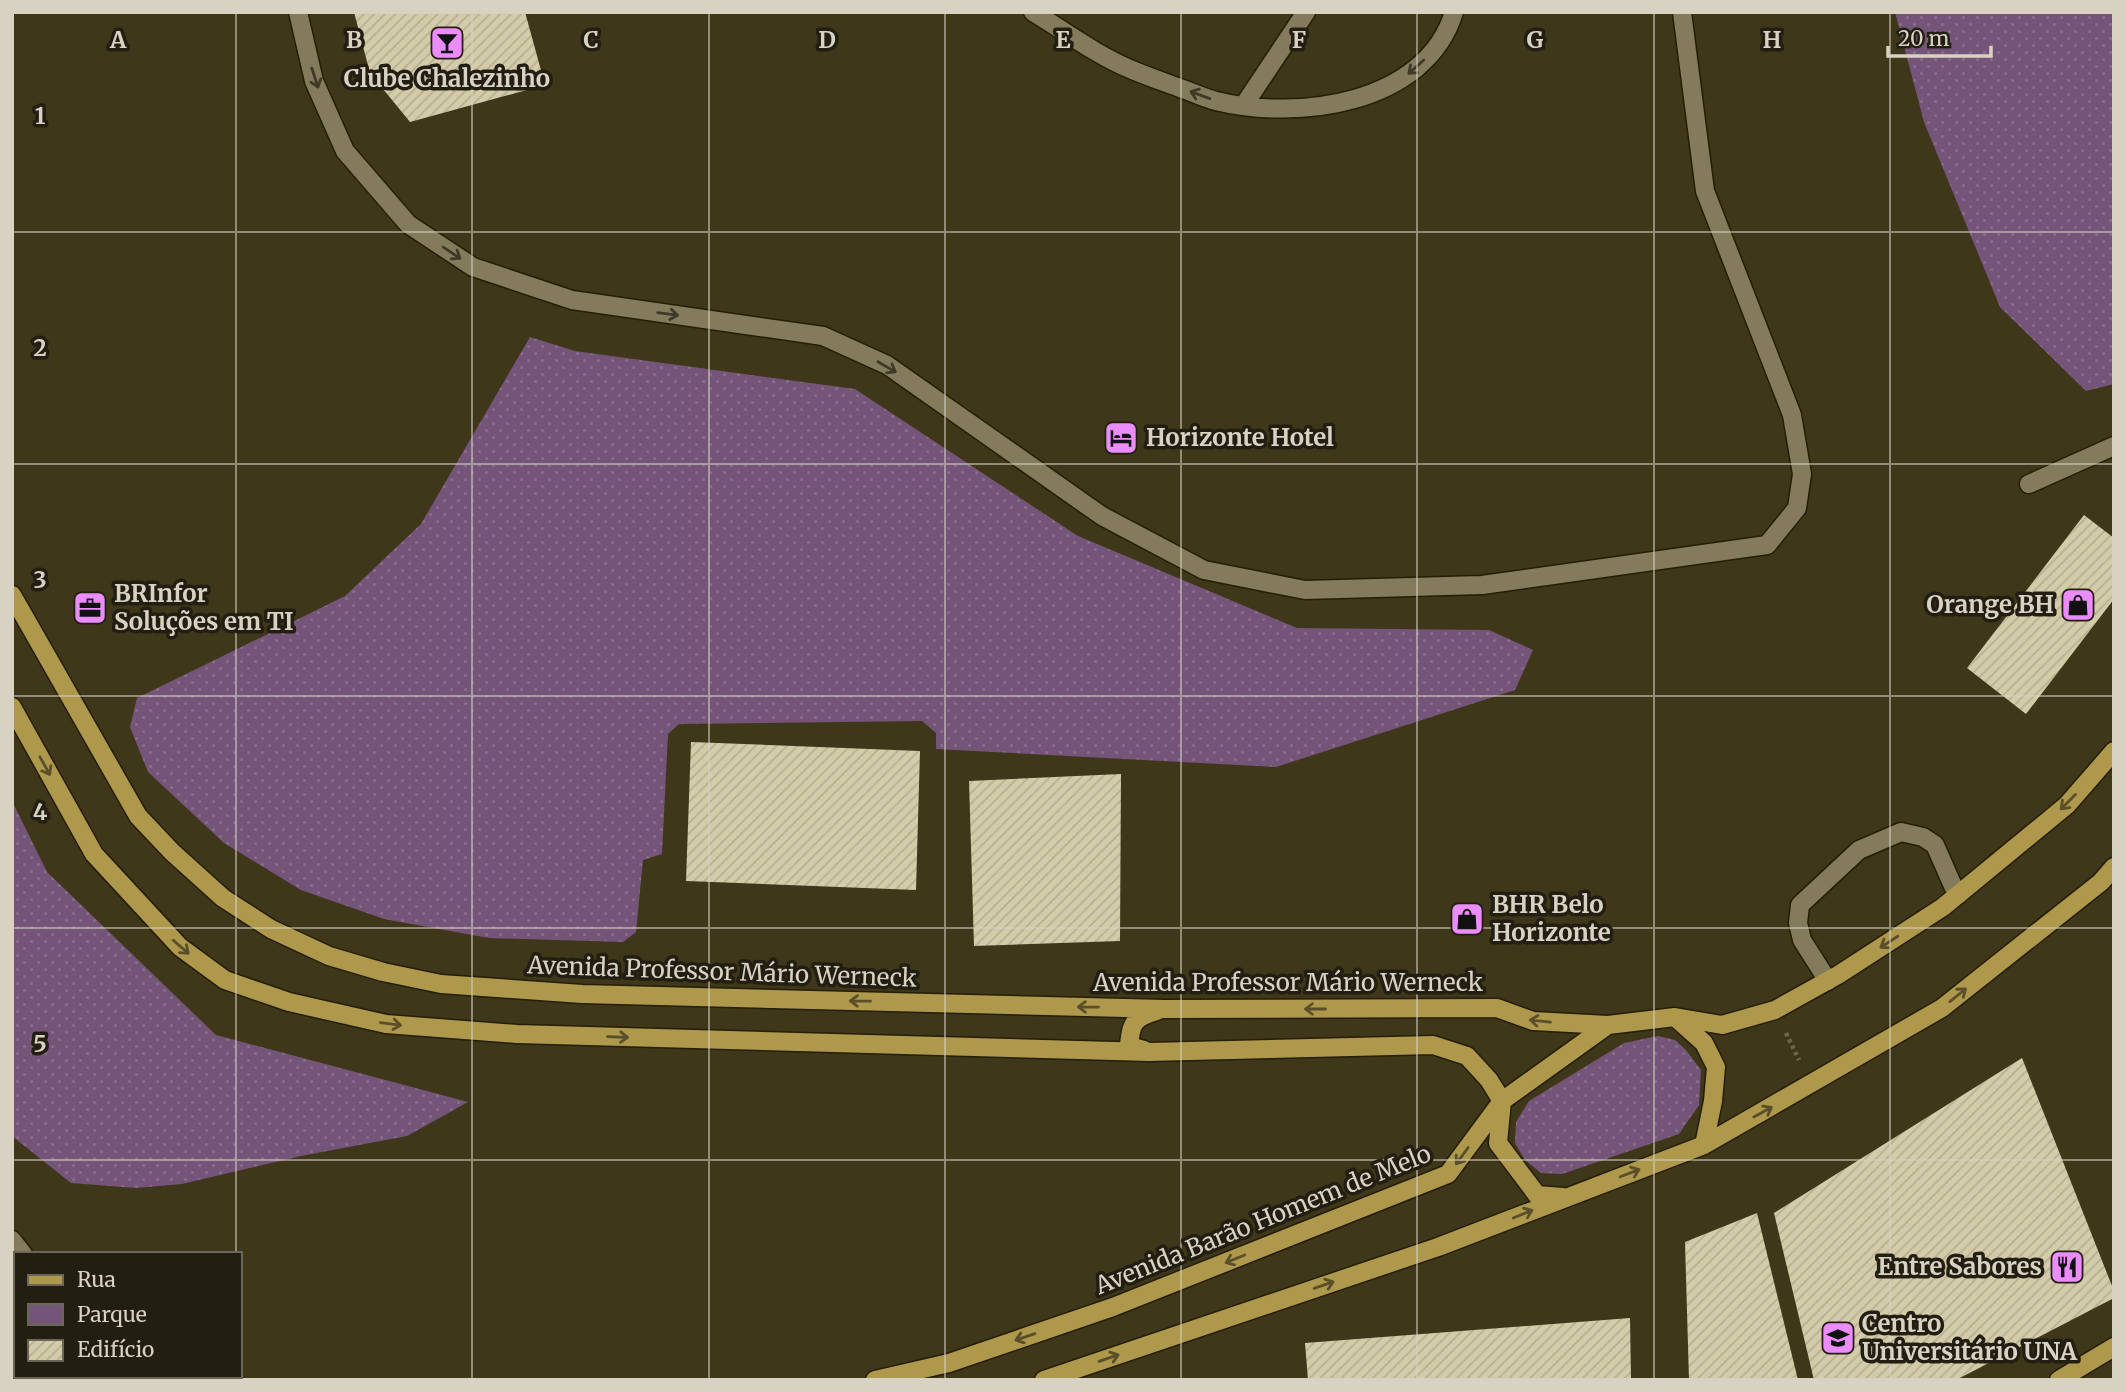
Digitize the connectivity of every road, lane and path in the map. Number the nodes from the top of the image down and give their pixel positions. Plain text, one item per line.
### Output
1 (298, 12) edge
2 (1033, 12) edge
3 (1306, 12) edge
4 (1454, 12) edge
5 (1682, 12) edge
6 (1244, 104) junction
7 (2114, 446) edge
8 (2029, 484) dead end
9 (12, 595) edge
10 (12, 707) edge
11 (2114, 751) edge
12 (2114, 867) edge
13 (1959, 894) junction
14 (1828, 981) junction
15 (1164, 1009) junction
16 (1775, 1010) junction
17 (1675, 1017) junction
18 (1608, 1025) junction
19 (1149, 1052) junction
20 (1808, 1086) junction
21 (1502, 1101) junction
22 (1704, 1145) junction
23 (1566, 1197) junction
24 (2114, 1347) edge
25 (875, 1380) edge
26 (1044, 1380) edge
27 (2059, 1380) edge

1 -> 5 street
6 -> 2 street
3 - 6 street
4 -> 6 street
7 - 8 street
15 -> 9 main road, Avenida Professor Mário Werneck
10 -> 19 main road
11 -> 13 main road, Avenida Barão Homem de Melo
20 -> 12 main road
13 -> 14 main road, Avenida Barão Homem de Melo
13 - 14 street
14 - 16 main road, Avenida Barão Homem de Melo
18 -> 15 main road, Avenida Professor Mário Werneck
15 - 19 main road
16 - 17 main road, Avenida Barão Homem de Melo
16 - 20 path
17 - 18 main road, Avenida Barão Homem de Melo
17 - 22 main road
18 - 21 main road, Avenida Barão Homem de Melo
19 - 21 main road
22 -> 20 main road
21 - 23 main road
21 -> 25 main road, Avenida Barão Homem de Melo
23 -> 22 main road
26 -> 23 main road
24 - 27 main road

